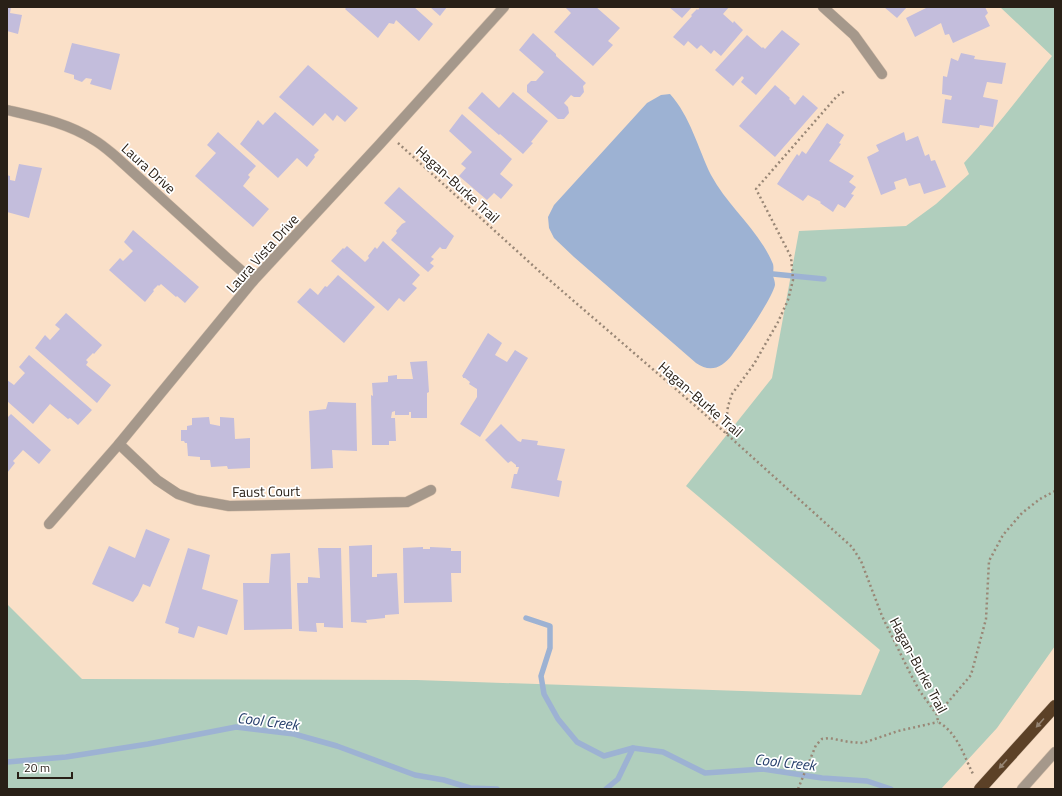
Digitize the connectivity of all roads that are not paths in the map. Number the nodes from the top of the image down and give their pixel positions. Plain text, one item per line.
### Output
1 (504, 7) edge
2 (823, 7) edge
3 (882, 74) dead end
4 (7, 110) edge
5 (253, 281) junction
6 (118, 444) junction
7 (431, 490) dead end
8 (49, 524) dead end
9 (1055, 706) edge
10 (1052, 756) edge
11 (980, 789) edge
12 (1022, 789) edge

1 - 5 street, Laura Vista Drive
2 - 3 street
4 - 5 street, Laura Drive
5 - 6 street, Laura Vista Drive
6 - 7 street, Faust Court
6 - 8 street, Laura Vista Drive
9 -> 11 highway
10 - 12 street

